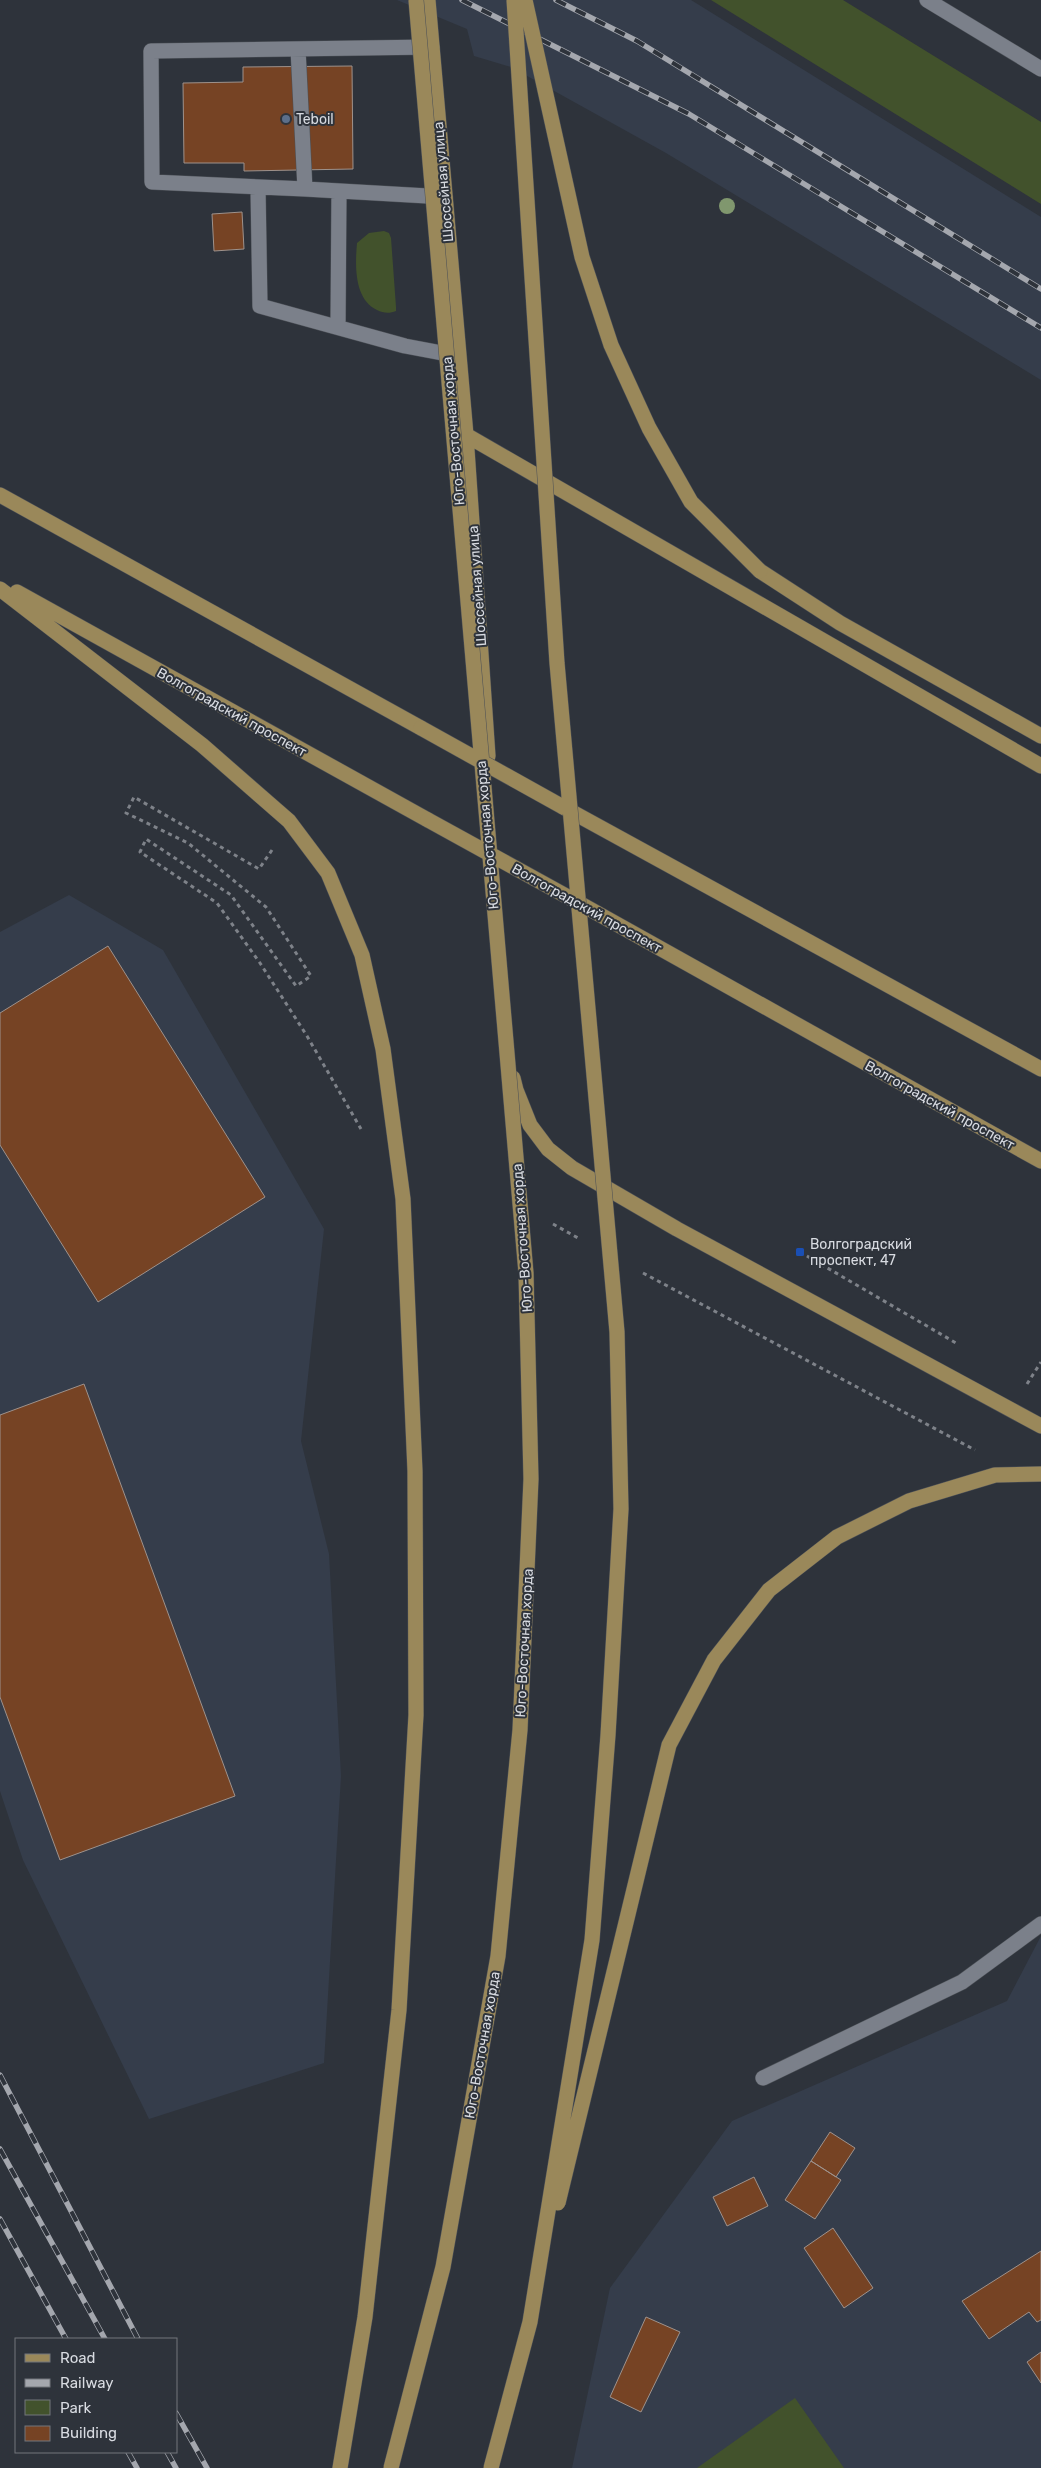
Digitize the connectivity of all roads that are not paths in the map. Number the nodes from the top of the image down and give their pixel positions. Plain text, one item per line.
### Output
1 (416, 0) edge
2 (514, 0) edge
3 (525, 0) edge
4 (927, 0) edge
5 (428, 7) edge
6 (432, 47) junction
7 (298, 49) junction
8 (1041, 69) edge
9 (258, 188) junction
10 (305, 189) junction
11 (339, 191) junction
12 (445, 196) junction
13 (338, 328) junction
14 (459, 356) junction
15 (466, 435) junction
16 (0, 495) edge
17 (0, 583) edge
18 (0, 589) edge
19 (1041, 736) edge
20 (1041, 766) edge
21 (1041, 1069) edge
22 (1014, 1146) junction
23 (1041, 1161) edge
24 (1041, 1166) edge
25 (1041, 1426) edge
26 (1041, 1474) edge
27 (1041, 1924) edge
28 (763, 2078) dead end
29 (530, 2322) junction
30 (340, 2468) edge
31 (391, 2468) edge
32 (491, 2468) edge

1 - 31 main road, Юго-Восточная хорда, bridge
2 - 29 main road, bridge
3 - 19 main road, bridge
4 - 8 street
5 - 6 main road, Шоссейная улица
6 - 7 street
6 - 12 main road, Шоссейная улица
7 - 9 street
7 - 10 street
9 - 10 street
9 - 13 street
10 - 11 street
11 - 12 street
11 - 13 street
12 - 14 main road, Шоссейная улица
13 - 14 street
14 - 15 main road, Шоссейная улица
15 - 20 main road
15 - 25 main road, Шоссейная улица
16 - 21 main road, bridge
17 - 22 main road, Волгоградский проспект, bridge
18 - 30 main road
22 - 23 main road, Волгоградский проспект
22 - 24 main road
26 - 29 main road, bridge
27 - 28 street
29 - 32 main road, bridge

